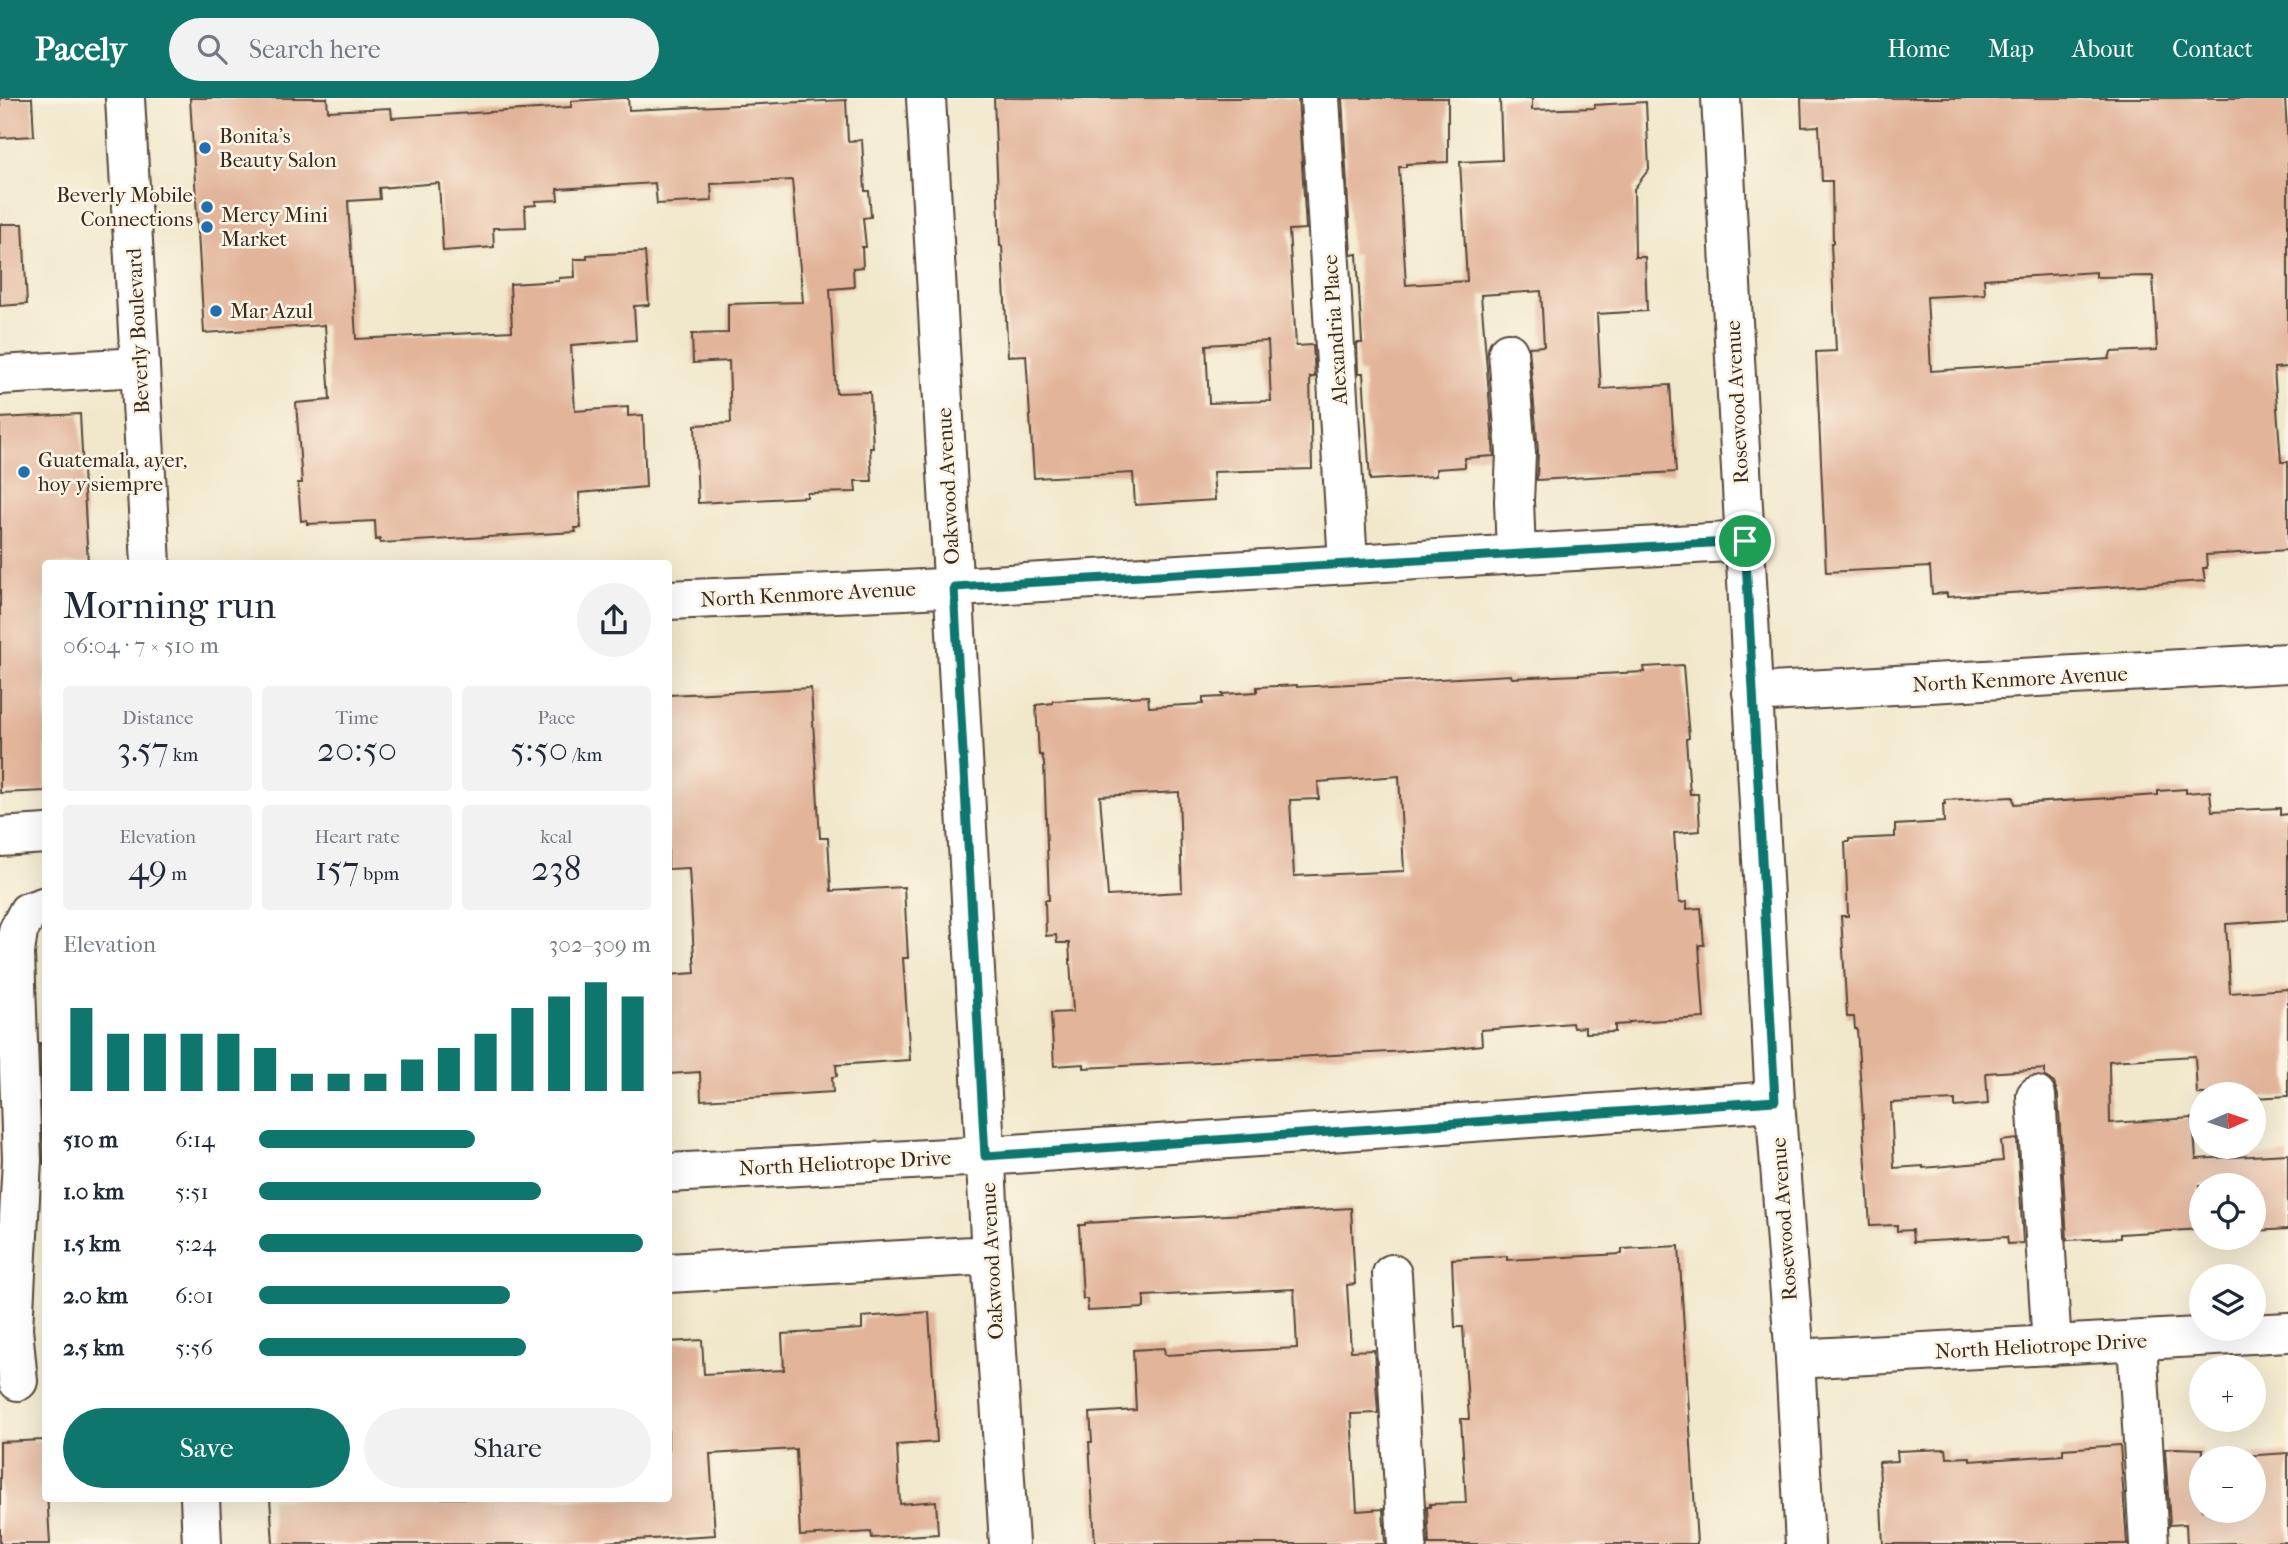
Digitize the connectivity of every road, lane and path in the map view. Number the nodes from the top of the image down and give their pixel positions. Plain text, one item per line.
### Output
1 (125, 98) edge
2 (926, 98) edge
3 (1320, 98) edge
4 (1721, 98) edge
5 (1508, 352) dead end
6 (140, 367) junction
7 (0, 375) edge
8 (1745, 541) junction
9 (1516, 553) junction
10 (151, 560) edge
11 (1348, 563) junction
12 (954, 587) junction
13 (672, 600) edge
14 (2288, 663) edge
15 (1752, 693) junction
16 (42, 834) edge
17 (0, 837) edge
18 (42, 907) edge
19 (2036, 1096) dead end
20 (1775, 1101) junction
21 (985, 1156) junction
22 (672, 1173) edge
23 (991, 1255) junction
24 (672, 1273) edge
25 (1392, 1274) dead end
26 (42, 1315) edge
27 (2288, 1332) edge
28 (2128, 1341) junction
29 (2052, 1346) junction
30 (1795, 1359) junction
31 (25, 1381) edge
32 (200, 1502) edge
33 (202, 1544) edge
34 (1009, 1544) edge
35 (1406, 1544) edge
36 (1805, 1544) edge
37 (2137, 1544) edge
38 (2149, 1544) edge

1 - 6 street, Beverly Boulevard
2 - 12 street, Oakwood Avenue
3 - 11 street, Alexandria Place
4 - 8 street, Rosewood Avenue
5 - 9 street
6 - 7 street
6 - 10 street, Beverly Boulevard
8 - 9 street, North Kenmore Avenue
8 - 15 street, Rosewood Avenue
9 - 11 street, North Kenmore Avenue
11 - 12 street, North Kenmore Avenue
12 - 13 street, North Kenmore Avenue
12 - 21 street, Oakwood Avenue
14 - 15 street, North Kenmore Avenue
15 - 20 street, Rosewood Avenue
16 - 17 street
18 - 31 street
19 - 29 street
20 - 21 street, North Heliotrope Drive
20 - 30 street, Rosewood Avenue
21 - 22 street, North Heliotrope Drive
21 - 23 street, Oakwood Avenue
23 - 24 street
23 - 34 street, Oakwood Avenue
25 - 35 street
26 - 31 street
27 - 28 street, North Heliotrope Drive
28 - 29 street, North Heliotrope Drive
28 - 37 street
28 - 38 street
29 - 30 street, North Heliotrope Drive
30 - 36 street, Rosewood Avenue
32 - 33 street

